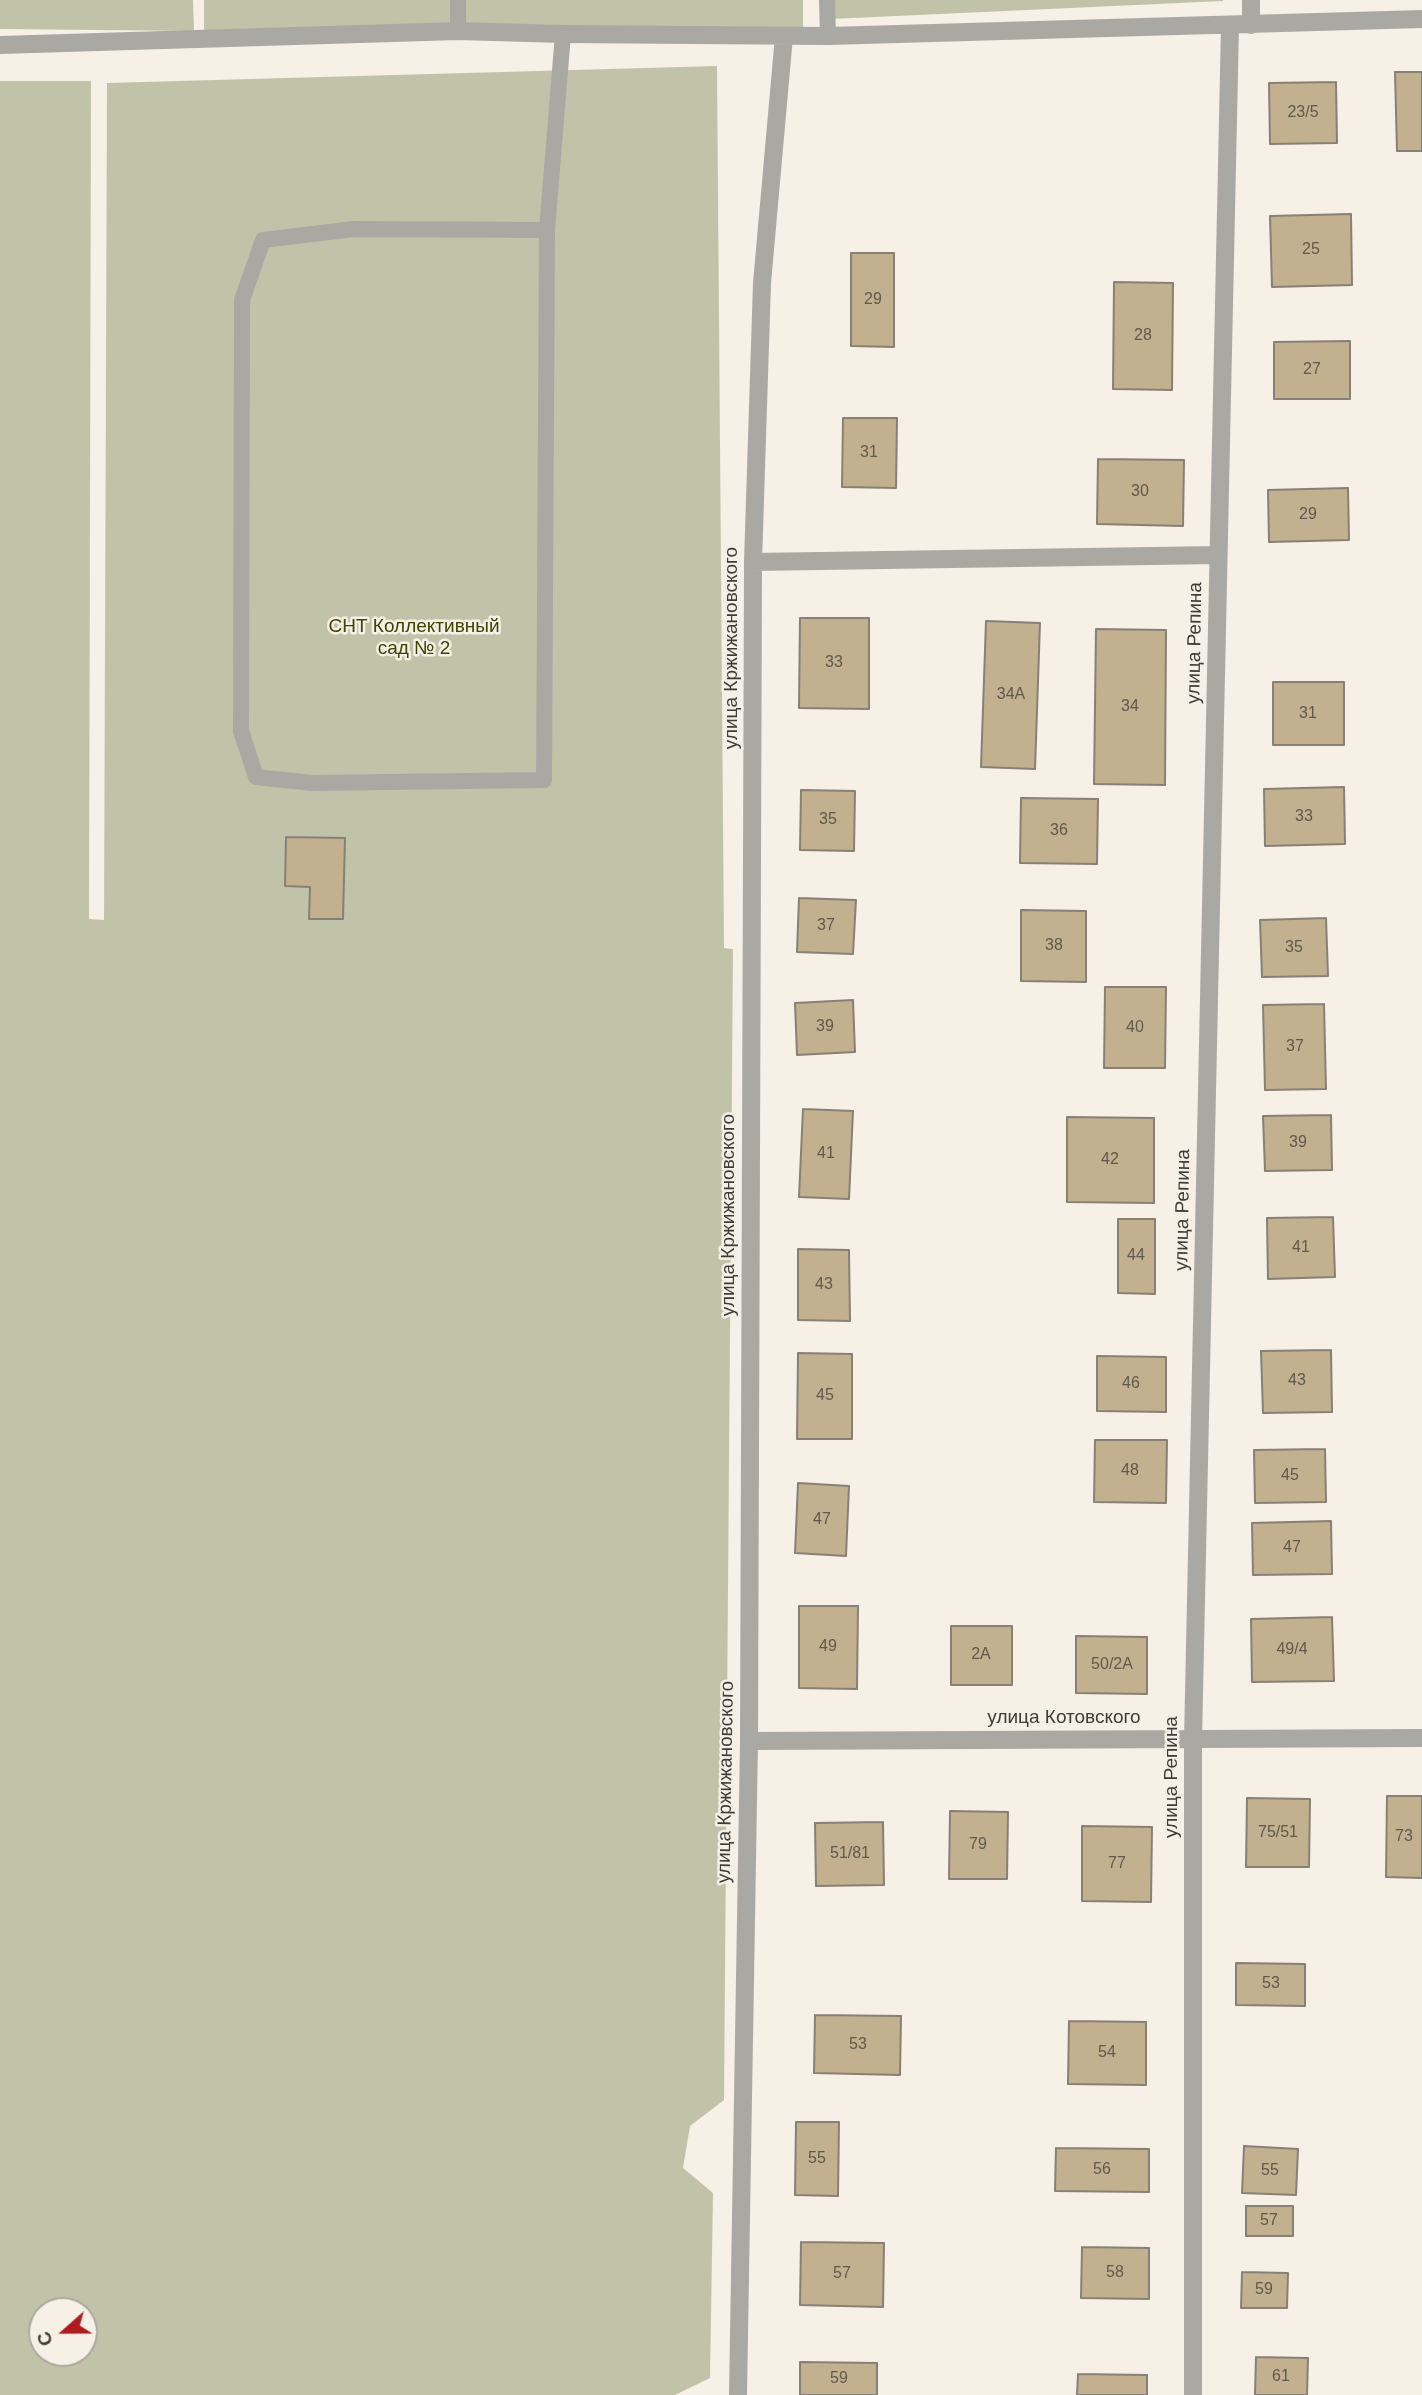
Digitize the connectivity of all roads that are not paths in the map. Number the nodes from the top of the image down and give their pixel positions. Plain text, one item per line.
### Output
1 (458, 0) edge
2 (827, 0) edge
3 (1251, 0) edge
4 (1422, 19) edge
5 (1251, 25) junction
6 (1230, 26) junction
7 (458, 31) junction
8 (563, 34) junction
9 (784, 36) junction
10 (828, 36) junction
11 (0, 45) edge
12 (547, 230) junction
13 (1218, 555) junction
14 (753, 562) junction
15 (1422, 1738) edge
16 (1193, 1739) junction
17 (749, 1741) junction
18 (738, 2395) edge
19 (1194, 2395) edge

1 - 7 lane
2 - 10 lane
3 - 5 street
4 - 5 street
5 - 6 street
6 - 10 street
6 - 13 street, улица Репина
7 - 8 street
7 - 11 street
8 - 9 street
8 - 12 lane
9 - 10 street
9 - 14 street, улица Кржижановского
12 - 12 lane
13 - 14 street
13 - 16 street, улица Репина
14 - 17 street, улица Кржижановского
15 - 16 street, улица Котовского
16 - 17 street, улица Котовского
16 - 19 street, улица Репина
17 - 18 street, улица Кржижановского

